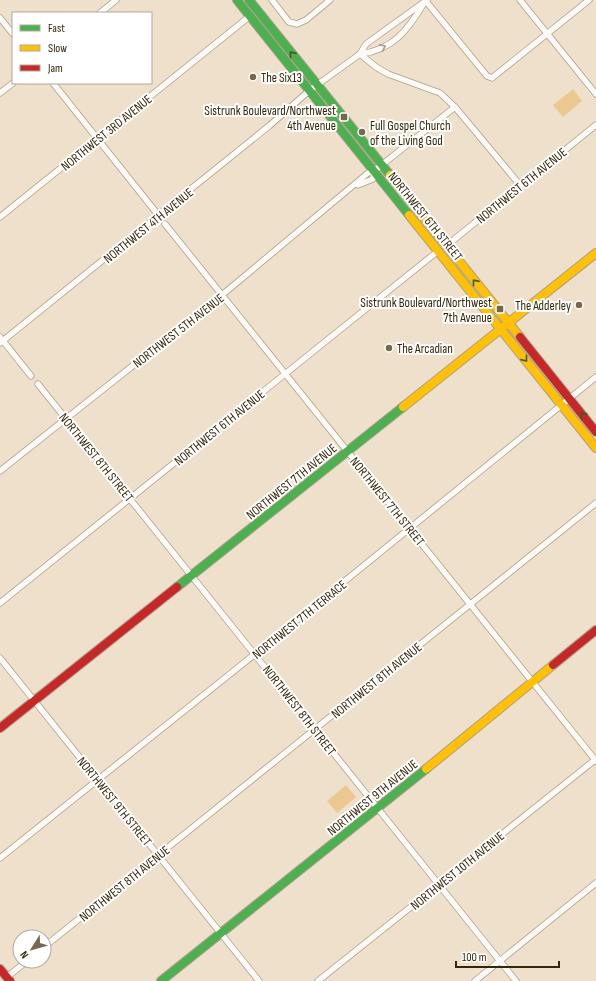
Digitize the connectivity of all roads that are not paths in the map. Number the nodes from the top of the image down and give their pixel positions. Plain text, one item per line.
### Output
1 (116, 0) edge
2 (237, 0) edge
3 (249, 0) edge
4 (272, 0) edge
5 (330, 0) edge
6 (426, 0) edge
7 (520, 0) edge
8 (589, 0) edge
9 (101, 12) edge
10 (250, 16) junction
11 (0, 18) edge
12 (12, 33) edge
13 (547, 33) junction
14 (360, 54) junction
15 (12, 84) edge
16 (54, 84) edge
17 (313, 87) junction
18 (0, 93) edge
19 (596, 94) edge
20 (316, 98) junction
21 (294, 105) junction
22 (455, 107) junction
23 (596, 125) edge
24 (97, 138) junction
25 (382, 165) junction
26 (374, 171) junction
27 (520, 185) junction
28 (159, 216) junction
29 (0, 217) edge
30 (165, 224) dead end
31 (446, 246) junction
32 (438, 251) junction
33 (596, 253) edge
34 (222, 295) junction
35 (508, 323) junction
36 (501, 329) junction
37 (1, 340) edge
38 (285, 374) junction
39 (31, 376) dead end
40 (596, 377) edge
41 (38, 384) dead end
42 (569, 399) junction
43 (562, 406) junction
44 (66, 418) junction
45 (596, 432) edge
46 (596, 448) edge
47 (348, 451) junction
48 (0, 471) edge
49 (130, 498) junction
50 (596, 503) edge
51 (410, 529) junction
52 (192, 575) junction
53 (0, 603) edge
54 (470, 605) junction
55 (596, 630) edge
56 (255, 654) junction
57 (0, 658) edge
58 (532, 680) junction
59 (34, 701) junction
60 (0, 728) edge
61 (314, 729) junction
62 (596, 760) edge
63 (98, 779) junction
64 (378, 808) junction
65 (159, 855) junction
66 (0, 858) edge
67 (596, 883) edge
68 (438, 885) junction
69 (221, 932) junction
70 (52, 941) edge
71 (500, 961) junction
72 (0, 969) edge
73 (19, 969) edge
74 (8, 979) edge
75 (161, 981) edge
76 (260, 981) edge
77 (318, 981) edge
78 (475, 981) edge
79 (516, 981) edge

1 - 9 street
2 - 10 main road, NORTHWEST 6TH STREET
17 -> 3 main road, NORTHWEST 6TH STREET
4 - 5 street
6 - 13 street
6 - 14 street, NORTHWEST 4TH AVENUE
14 -> 6 street, NORTHWEST 4TH AVENUE
7 - 13 street
8 - 13 street
10 - 17 main road, NORTHWEST 6TH STREET
10 - 24 street, NORTHWEST 3RD AVENUE
11 - 12 street
13 - 19 street
14 - 17 street, NORTHWEST 4TH AVENUE
14 - 22 street
15 - 18 street
16 - 24 street
17 - 20 main road, NORTHWEST 6TH STREET
17 - 21 street, NORTHWEST 4TH AVENUE
17 - 25 main road, NORTHWEST 6TH STREET
20 - 21 street, NORTHWEST 4TH AVENUE
20 - 26 main road, NORTHWEST 6TH STREET
21 - 28 street, NORTHWEST 4TH AVENUE
22 - 25 street, NORTHWEST 5TH AVENUE
22 - 27 street
23 - 27 street, NORTHWEST 6TH AVENUE
24 - 28 street
24 - 29 street, NORTHWEST 3RD AVENUE
25 - 26 street, NORTHWEST 5TH AVENUE
25 - 31 main road, NORTHWEST 6TH STREET
26 - 32 main road, NORTHWEST 6TH STREET
26 - 34 street, NORTHWEST 5TH AVENUE
27 - 31 street, NORTHWEST 6TH AVENUE
28 - 37 street, NORTHWEST 4TH AVENUE
30 - 34 street, NORTHWEST 7TH STREET
35 -> 31 main road, NORTHWEST 6TH STREET
32 - 36 main road, NORTHWEST 6TH STREET
32 - 38 street, NORTHWEST 6TH AVENUE
33 - 35 main road, NORTHWEST 7TH AVENUE
34 - 38 street, NORTHWEST 7TH STREET
34 - 44 street, NORTHWEST 5TH AVENUE
35 - 36 main road, NORTHWEST 7TH AVENUE
35 - 42 main road, NORTHWEST 6TH STREET
36 -> 43 main road, NORTHWEST 6TH STREET
36 - 47 main road, NORTHWEST 7TH AVENUE
37 - 39 street
38 - 47 street, NORTHWEST 7TH STREET
38 - 49 street, NORTHWEST 6TH AVENUE
40 - 42 street, NORTHWEST 7TH TERRACE
41 - 44 street, NORTHWEST 8TH STREET
42 - 43 street, NORTHWEST 7TH TERRACE
45 -> 42 main road, NORTHWEST 6TH STREET
43 - 46 main road, NORTHWEST 6TH STREET
43 - 51 street, NORTHWEST 7TH TERRACE
44 - 48 street, NORTHWEST 5TH AVENUE
44 - 49 street, NORTHWEST 8TH STREET
47 - 51 street, NORTHWEST 7TH STREET
47 - 52 main road, NORTHWEST 7TH AVENUE
49 - 52 street, NORTHWEST 8TH STREET
49 - 53 street, NORTHWEST 6TH AVENUE
50 - 54 street, NORTHWEST 8TH AVENUE
51 - 54 street, NORTHWEST 7TH STREET
51 - 56 street, NORTHWEST 7TH TERRACE
52 - 56 street, NORTHWEST 8TH STREET
52 - 59 main road, NORTHWEST 7TH AVENUE
54 - 58 street, NORTHWEST 7TH STREET
54 - 61 street, NORTHWEST 8TH AVENUE
55 - 58 main road, NORTHWEST 9TH AVENUE
56 - 61 street, NORTHWEST 8TH STREET
56 - 63 street, NORTHWEST 7TH TERRACE
57 - 59 street, NORTHWEST 9TH STREET
58 - 62 street, NORTHWEST 7TH STREET
58 - 64 main road, NORTHWEST 9TH AVENUE
59 - 60 main road, NORTHWEST 7TH AVENUE
59 - 63 street, NORTHWEST 9TH STREET
61 - 64 street, NORTHWEST 8TH STREET
61 - 65 street, NORTHWEST 8TH AVENUE
62 - 68 street, NORTHWEST 10TH AVENUE
63 - 65 street, NORTHWEST 9TH STREET
63 - 66 street, NORTHWEST 7TH TERRACE
64 - 68 street, NORTHWEST 8TH STREET
64 - 69 main road, NORTHWEST 9TH AVENUE
65 - 69 street, NORTHWEST 9TH STREET
65 - 70 street, NORTHWEST 8TH AVENUE
67 - 71 street
68 - 71 street, NORTHWEST 8TH STREET
68 - 77 street, NORTHWEST 10TH AVENUE
69 - 75 main road, NORTHWEST 9TH AVENUE
69 - 76 street, NORTHWEST 9TH STREET
71 - 78 street
71 - 79 street, NORTHWEST 8TH STREET
72 - 74 main road
73 - 74 street

